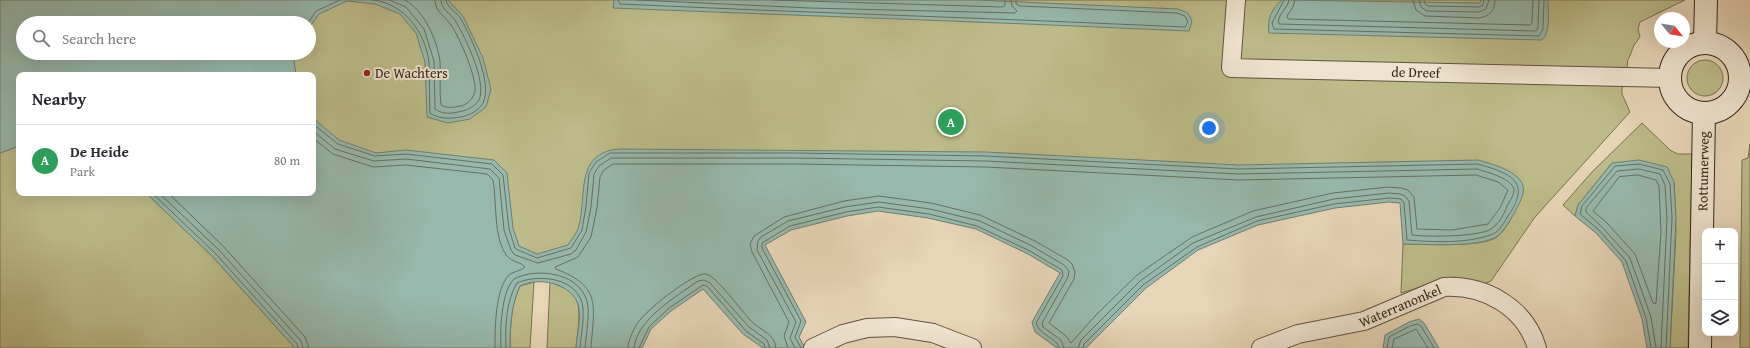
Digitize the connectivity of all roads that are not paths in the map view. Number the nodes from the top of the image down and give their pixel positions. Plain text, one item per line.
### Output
1 (1236, 0) edge
2 (1706, 0) edge
3 (1705, 44) junction
4 (1670, 78) junction
5 (1745, 79) edge
6 (1704, 113) junction
7 (814, 347) edge
8 (972, 348) edge
9 (1261, 348) edge
10 (1537, 348) edge
11 (1700, 348) edge

1 - 4 street, de Dreef
2 - 3 main road
3 - 4 main road
3 - 5 main road
4 - 6 main road
5 - 6 main road
6 - 11 main road, Rottumerweg
7 - 8 street
9 - 10 street, Waterranonkel

